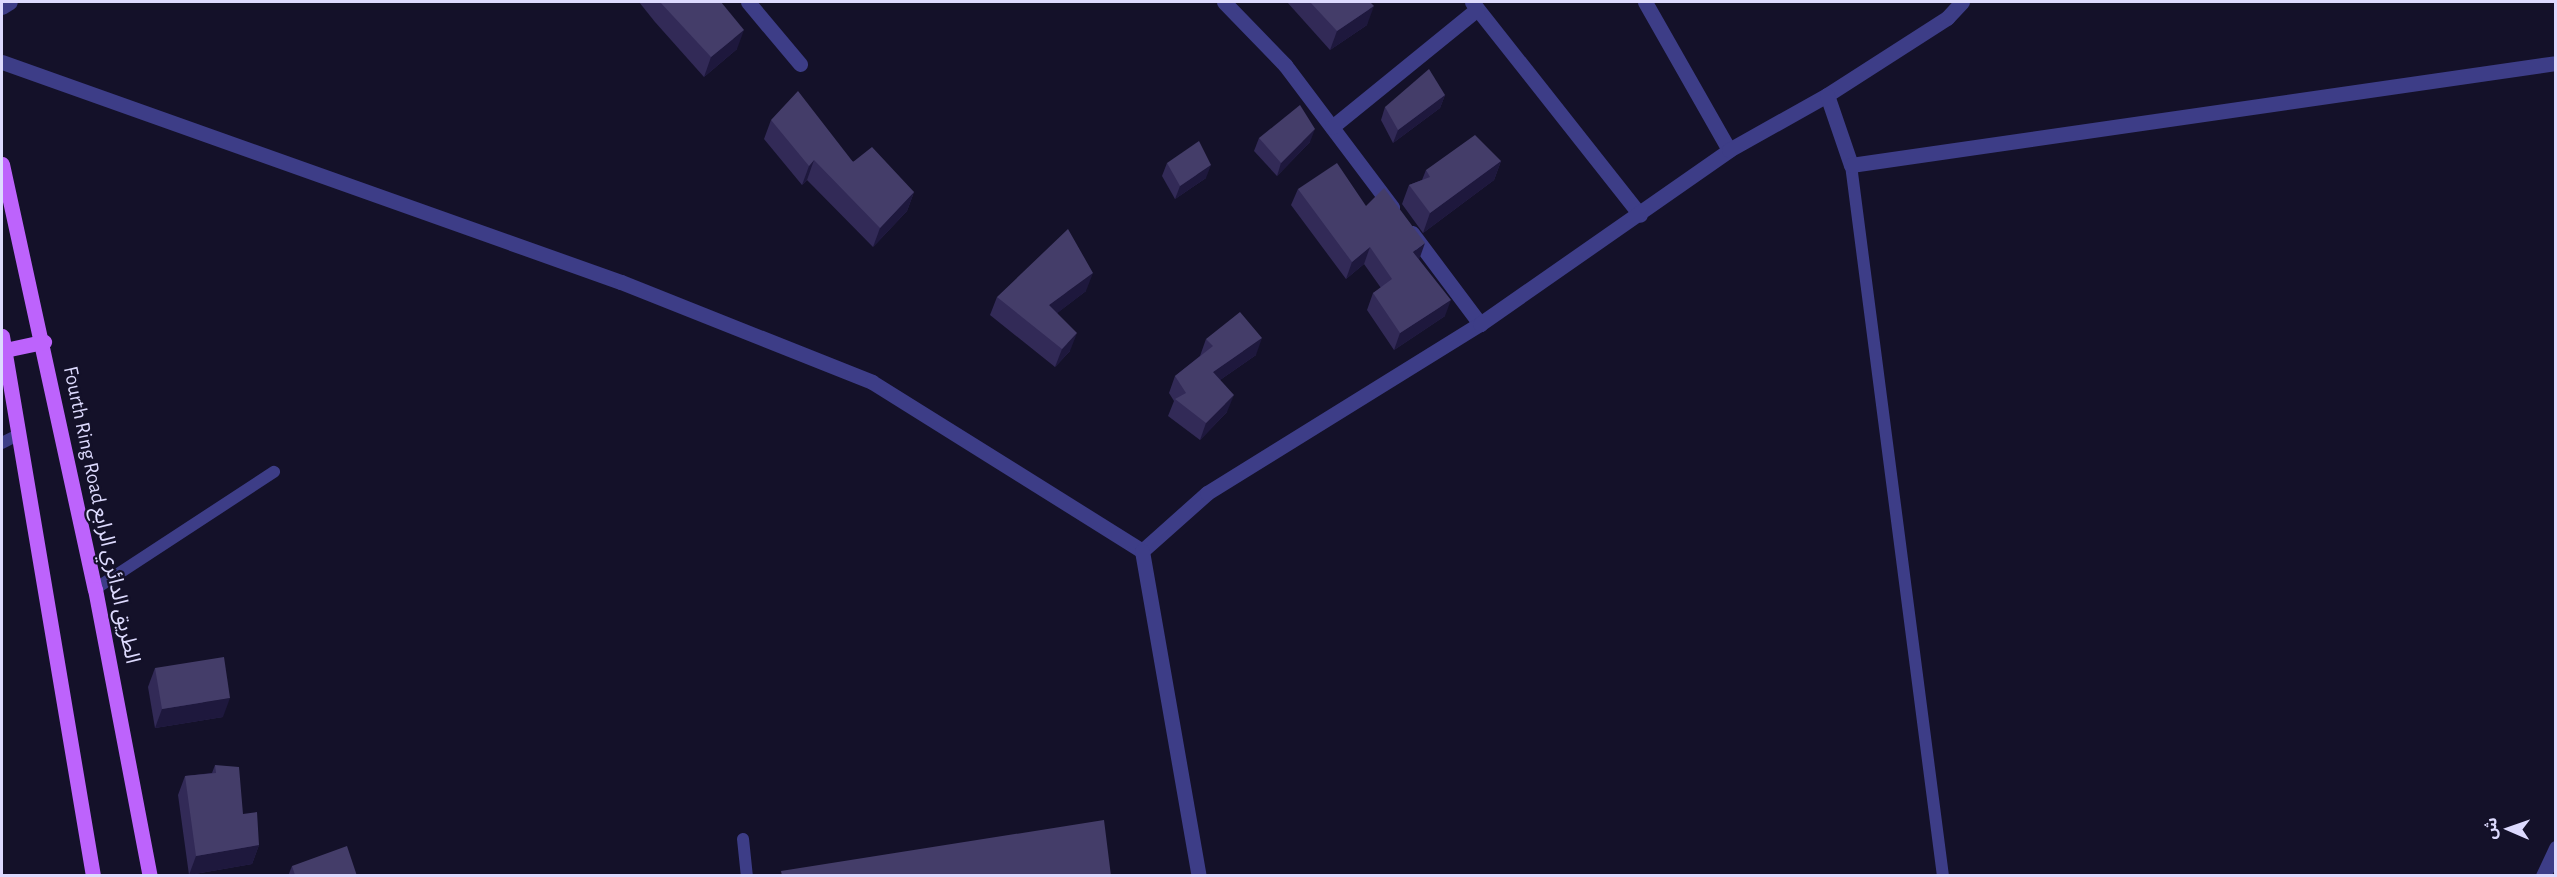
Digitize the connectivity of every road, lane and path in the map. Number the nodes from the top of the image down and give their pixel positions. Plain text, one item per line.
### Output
1 (10, 2) edge
2 (748, 2) edge
3 (1224, 2) edge
4 (1645, 2) edge
5 (1962, 2) edge
6 (1475, 5) edge
7 (2, 7) edge
8 (2, 62) edge
9 (800, 63) dead end
10 (2556, 63) edge
11 (1827, 95) junction
12 (1332, 127) junction
13 (1729, 150) junction
14 (2, 164) edge
15 (1851, 165) junction
16 (1640, 215) junction
17 (1480, 324) junction
18 (44, 342) junction
19 (3, 343) edge
20 (16, 435) junction
21 (2, 443) edge
22 (274, 472) dead end
23 (1142, 551) junction
24 (95, 589) junction
25 (743, 838) dead end
26 (2556, 848) edge
27 (93, 876) edge
28 (150, 876) edge
29 (747, 876) edge
30 (1199, 876) edge
31 (1943, 876) edge
32 (2543, 876) edge

1 - 7 street
2 - 9 street
3 - 12 street
4 - 13 street
5 - 11 street
6 - 12 street
6 - 16 street
8 - 23 street
10 - 15 street
11 - 13 street
11 - 15 street
12 - 17 street
13 - 16 street
14 - 18 main road, Fourth Ring Road الطريق الدائري الرابع
15 - 31 lane
16 - 17 street
17 - 23 street
18 - 19 main road
18 - 24 main road, Fourth Ring Road الطريق الدائري الرابع
19 - 20 main road
20 - 21 lane
20 - 27 main road
22 - 24 lane
23 - 30 street
24 - 28 main road, Fourth Ring Road الطريق الدائري الرابع
25 - 29 lane
26 - 32 street

